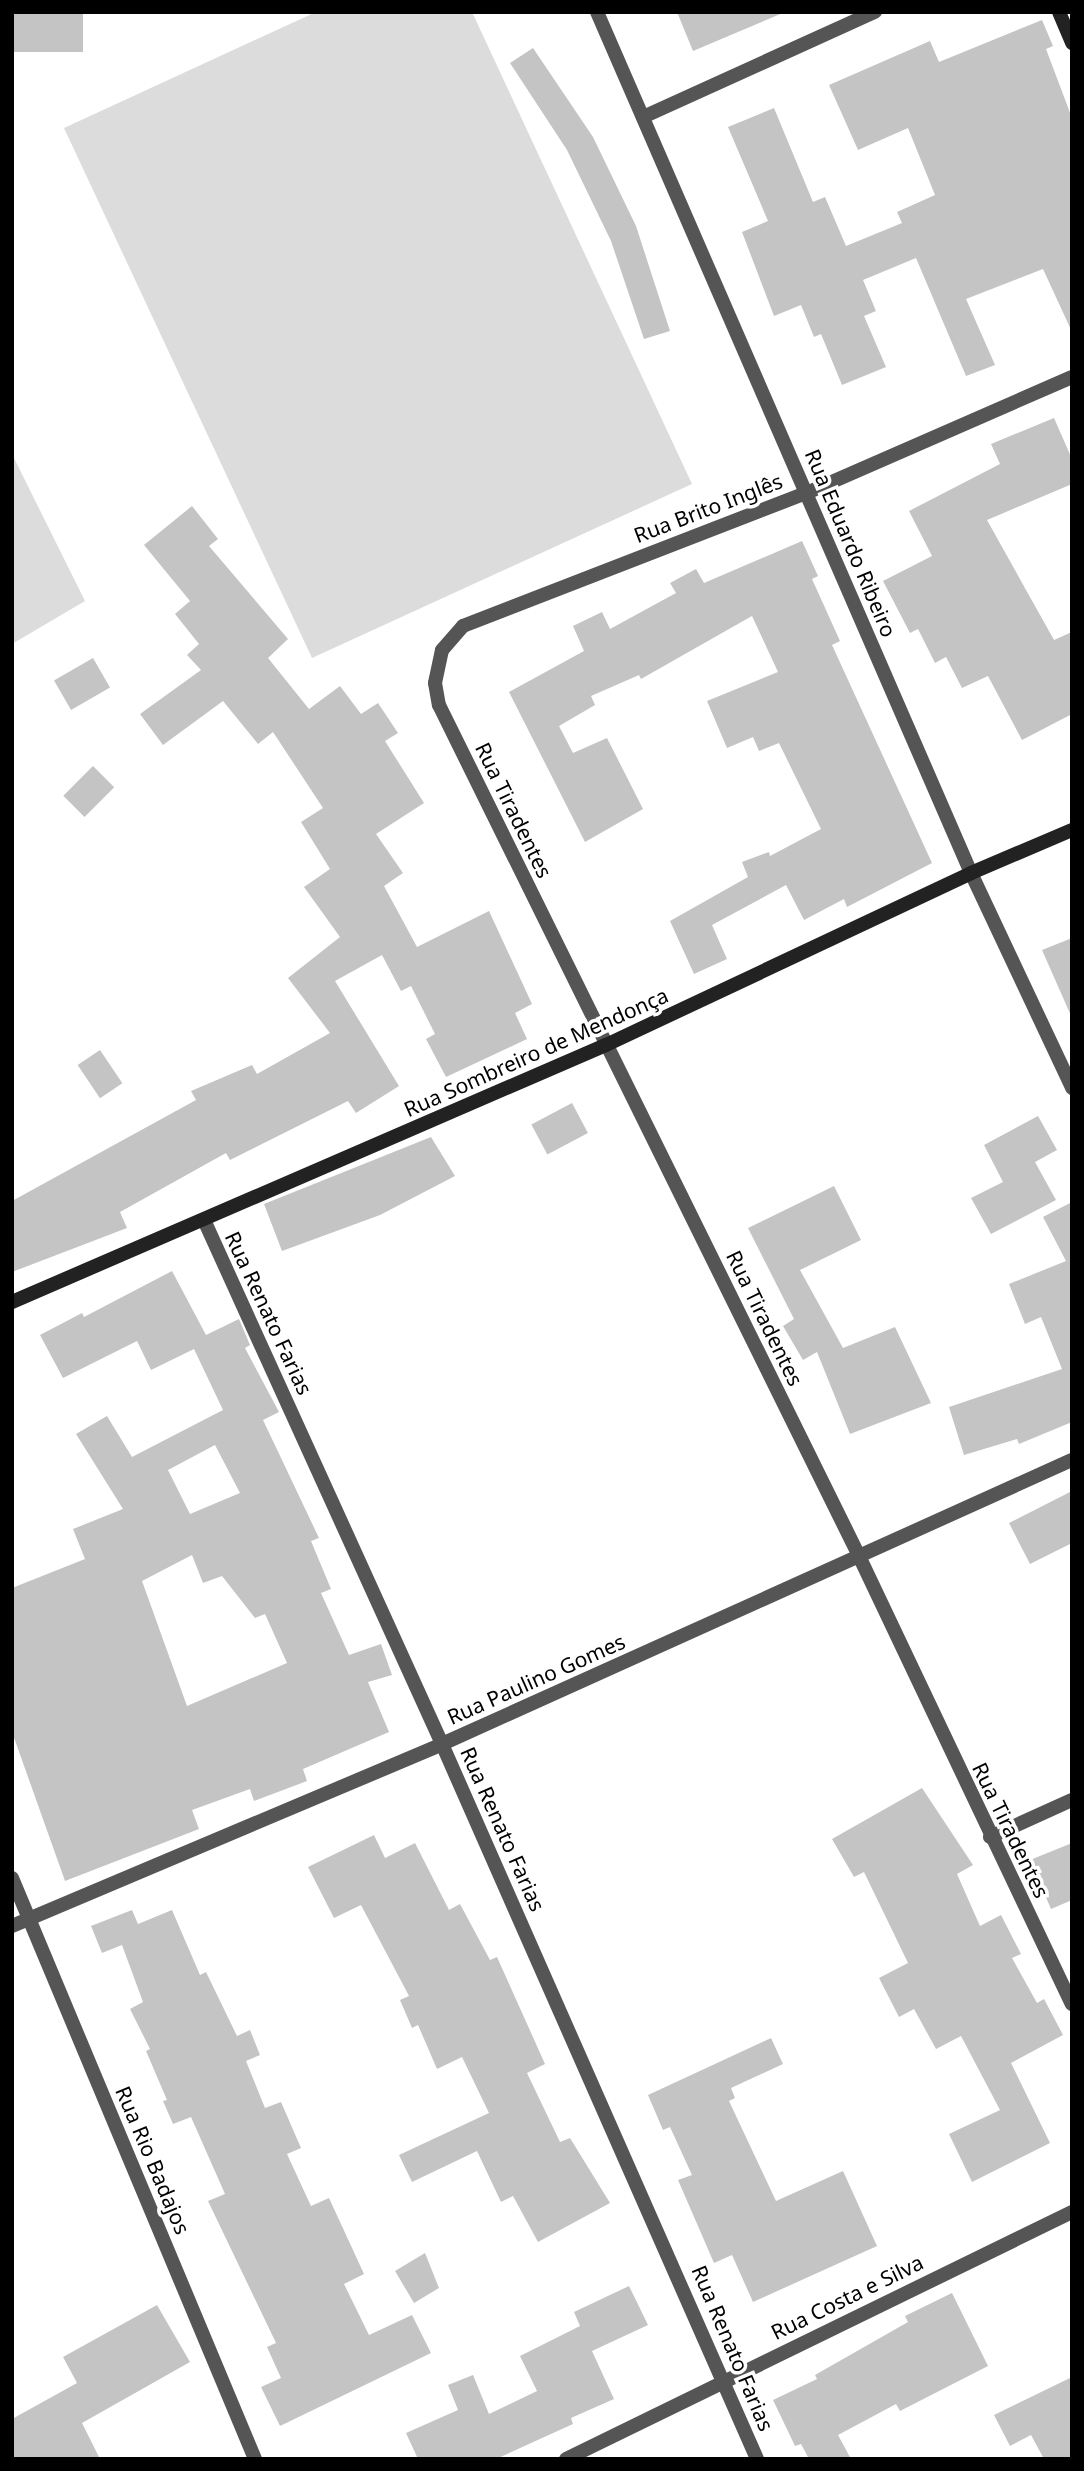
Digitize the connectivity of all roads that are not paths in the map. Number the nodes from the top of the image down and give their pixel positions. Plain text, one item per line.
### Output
1 (597, 12) edge
2 (875, 12) edge
3 (1059, 12) edge
4 (1072, 43) edge
5 (643, 117) junction
6 (1072, 377) edge
7 (806, 493) junction
8 (442, 650) joint
9 (1072, 830) edge
10 (971, 873) junction
11 (606, 1045) junction
12 (1072, 1088) edge
13 (204, 1220) junction
14 (12, 1302) edge
15 (1072, 1460) edge
16 (859, 1556) junction
17 (442, 1744) junction
18 (1072, 1800) edge
19 (990, 1837) junction
20 (12, 1878) edge
21 (29, 1917) junction
22 (12, 1926) edge
23 (1072, 2004) edge
24 (1072, 2212) edge
25 (724, 2380) junction
26 (255, 2459) edge
27 (566, 2459) edge
28 (757, 2459) edge

1 - 5 street, Rua Eduardo Ribeiro
2 - 5 street
3 - 4 street
5 - 7 street, Rua Eduardo Ribeiro
6 - 7 street, Rua Brito Inglês
7 - 8 street, Rua Brito Inglês
7 - 10 street, Rua Eduardo Ribeiro
8 - 11 street, Rua Tiradentes
9 - 10 street, Rua Sombreiro de Mendonça
10 - 11 street, Rua Sombreiro de Mendonça
10 - 12 street, Rua Eduardo Ribeiro
11 - 13 street, Rua Sombreiro de Mendonça
11 - 16 street, Rua Tiradentes
13 - 14 street, Rua Sombreiro de Mendonça
13 - 17 street, Rua Renato Farias
15 - 16 street, Rua Paulino Gomes
16 - 17 street, Rua Paulino Gomes
16 - 19 street, Rua Tiradentes
17 - 21 street, Rua Paulino Gomes
17 - 25 street, Rua Renato Farias
18 - 19 street
19 - 23 street, Rua Tiradentes
20 - 21 street, Rua Rio Badajos
21 - 22 street, Rua Paulino Gomes
21 - 26 street, Rua Rio Badajos
24 - 25 street, Rua Costa e Silva
25 - 27 street, Rua Costa e Silva
25 - 28 street, Rua Renato Farias

